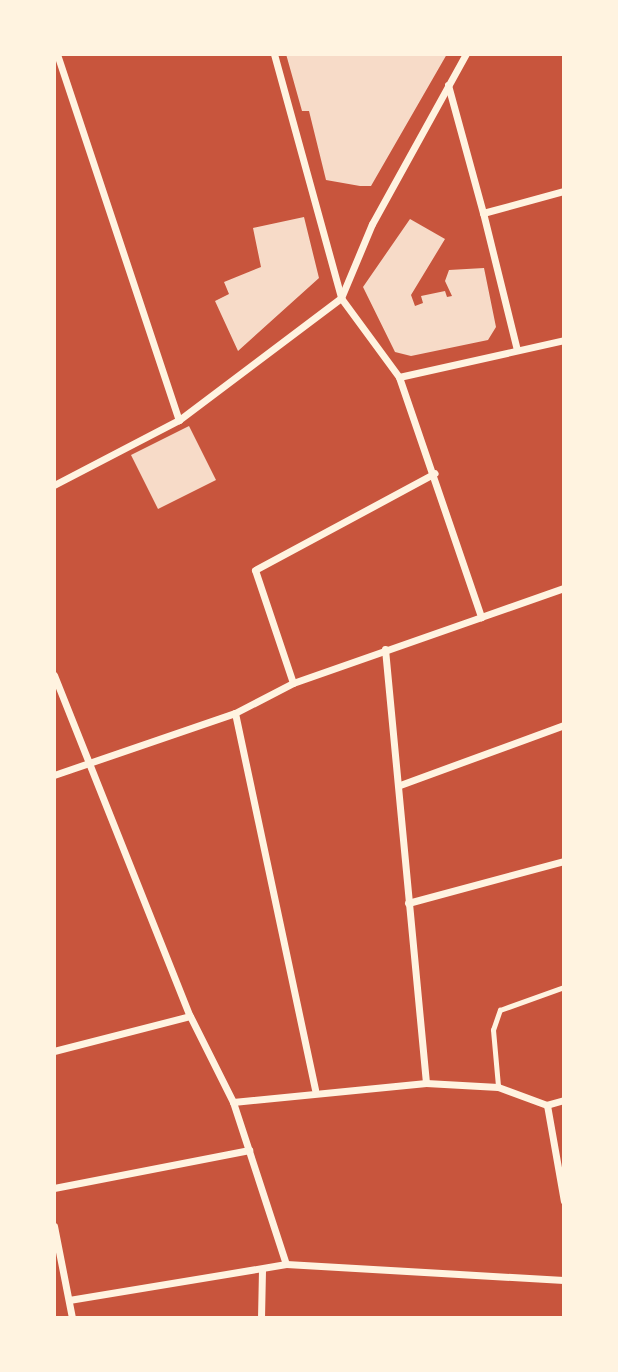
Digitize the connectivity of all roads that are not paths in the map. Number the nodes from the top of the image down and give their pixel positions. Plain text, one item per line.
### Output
1 (57, 54) edge
2 (274, 54) edge
3 (466, 54) edge
4 (448, 85) junction
5 (564, 191) edge
6 (483, 213) junction
7 (341, 298) junction
8 (564, 340) edge
9 (517, 350) junction
10 (399, 377) junction
11 (179, 420) junction
12 (435, 473) junction
13 (54, 485) edge
14 (564, 588) edge
15 (481, 617) junction
16 (385, 649) junction
17 (54, 675) edge
18 (293, 683) junction
19 (235, 713) junction
20 (564, 725) edge
21 (92, 762) junction
22 (54, 775) edge
23 (400, 785) junction
24 (564, 861) edge
25 (408, 903) junction
26 (564, 987) edge
27 (190, 1016) junction
28 (54, 1051) edge
29 (426, 1083) junction
30 (498, 1087) junction
31 (315, 1090) junction
32 (564, 1100) edge
33 (233, 1102) junction
34 (547, 1105) junction
35 (249, 1150) junction
36 (54, 1188) edge
37 (564, 1201) edge
38 (54, 1226) edge
39 (286, 1264) junction
40 (262, 1269) junction
41 (564, 1280) edge
42 (69, 1300) junction
43 (72, 1318) edge
44 (261, 1318) edge

1 - 11 street
2 - 7 street
3 - 4 street
4 - 6 street
4 - 7 street
5 - 6 street
6 - 9 street
7 - 10 street
7 - 11 street
8 - 9 street
9 - 10 street
10 - 12 street
11 - 13 street
12 - 15 street
12 - 18 street
14 - 15 street
15 - 16 street
16 - 18 street
16 - 23 street
17 - 21 street
18 - 19 street
19 - 21 street
19 - 31 street
20 - 23 street
21 - 22 street
21 - 27 street
23 - 25 street
24 - 25 street
25 - 29 street
26 - 30 lane
27 - 28 street
27 - 33 street
29 - 30 street
29 - 31 street
30 - 34 street
31 - 33 street
32 - 34 street
33 - 35 street
34 - 37 street
35 - 36 street
35 - 39 street
38 - 42 street
39 - 40 street
39 - 41 street
40 - 42 street
40 - 44 street
42 - 43 street

